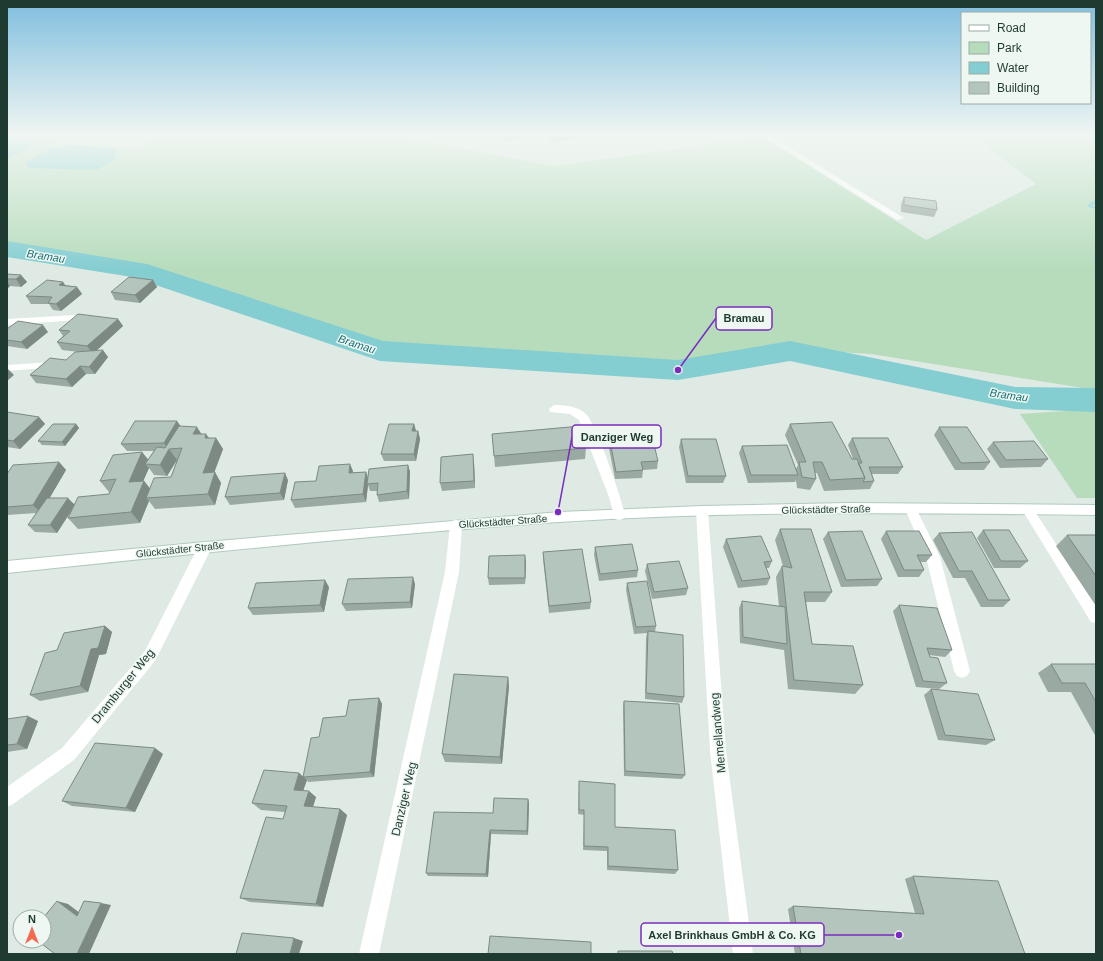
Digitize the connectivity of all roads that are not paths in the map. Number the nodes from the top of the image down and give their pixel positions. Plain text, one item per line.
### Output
1 (839, 181) edge
2 (900, 218) dead end
3 (75, 318) edge
4 (7, 322) edge
5 (53, 365) edge
6 (7, 368) edge
7 (554, 409) dead end
8 (911, 509) junction
9 (1028, 510) junction
10 (1096, 510) edge
11 (702, 511) junction
12 (618, 515) junction
13 (456, 525) junction
14 (205, 547) junction
15 (7, 567) edge
16 (1096, 617) edge
17 (962, 671) dead end
18 (7, 798) edge
19 (369, 954) edge
20 (743, 954) edge

1 - 2 street
3 - 4 street
5 - 6 street
7 - 12 street
8 - 9 street, Glückstädter Straße
8 - 11 street, Glückstädter Straße
8 - 17 street
9 - 10 street, Glückstädter Straße
9 - 16 street
11 - 12 street, Glückstädter Straße
11 - 20 street, Memellandweg
12 - 13 street, Glückstädter Straße
13 - 14 street, Glückstädter Straße
13 - 19 street, Danziger Weg
14 - 15 street, Glückstädter Straße
14 - 18 street, Dramburger Weg

